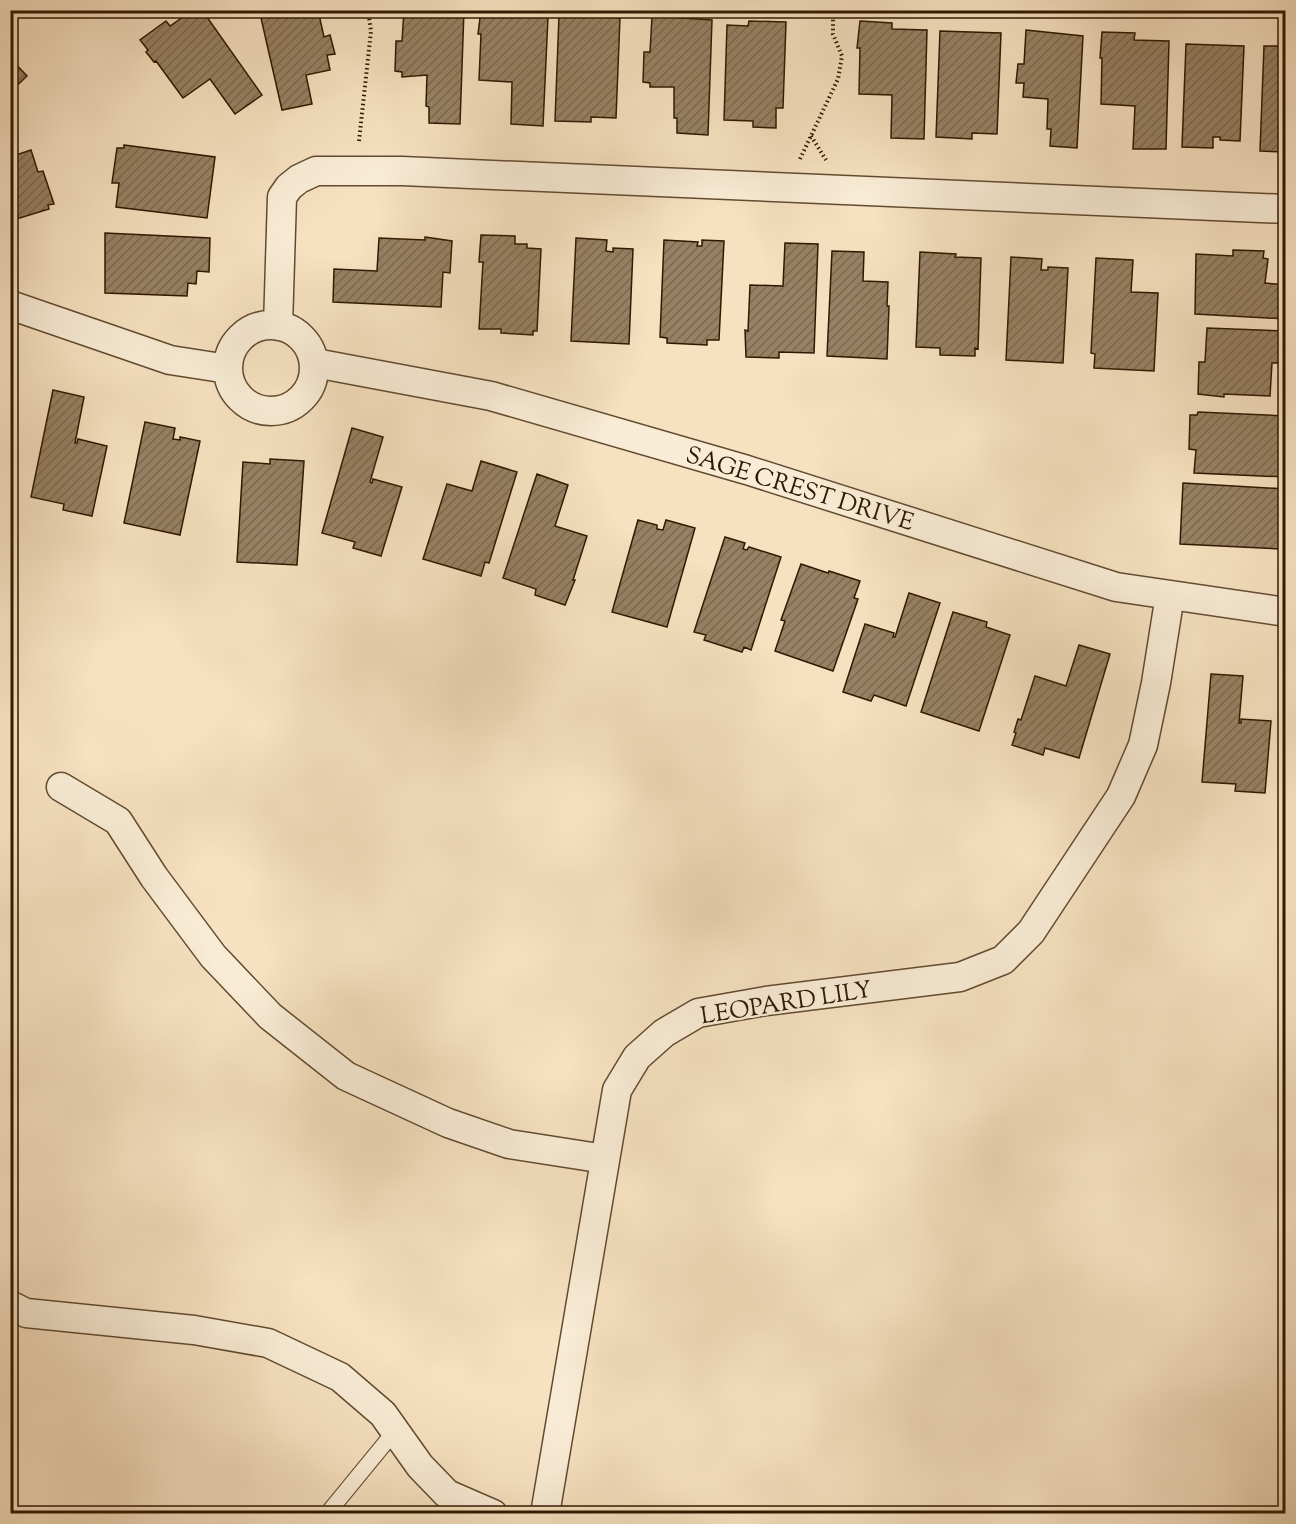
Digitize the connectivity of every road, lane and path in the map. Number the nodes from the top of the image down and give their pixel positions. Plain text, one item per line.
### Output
1 (368, 10) edge
2 (833, 10) edge
3 (356, 172) junction
4 (789, 188) junction
5 (1286, 209) edge
6 (10, 305) edge
7 (278, 326) junction
8 (315, 363) junction
9 (228, 369) junction
10 (1170, 595) junction
11 (1286, 612) edge
12 (61, 787) dead end
13 (605, 1160) junction
14 (10, 1305) edge
15 (395, 1431) junction
16 (327, 1514) edge
17 (493, 1514) edge
18 (545, 1514) edge

1 - 3 path
2 - 4 path
3 - 4 street
3 - 7 street
4 - 5 street
6 - 9 street
7 - 8 street
7 - 9 street
8 - 9 street
8 - 10 street, SAGE CREST DRIVE
10 - 11 street, SAGE CREST DRIVE
10 - 13 street, LEOPARD LILY
12 - 13 street
13 - 18 street, LEOPARD LILY
14 - 15 street
15 - 16 lane
15 - 17 street

